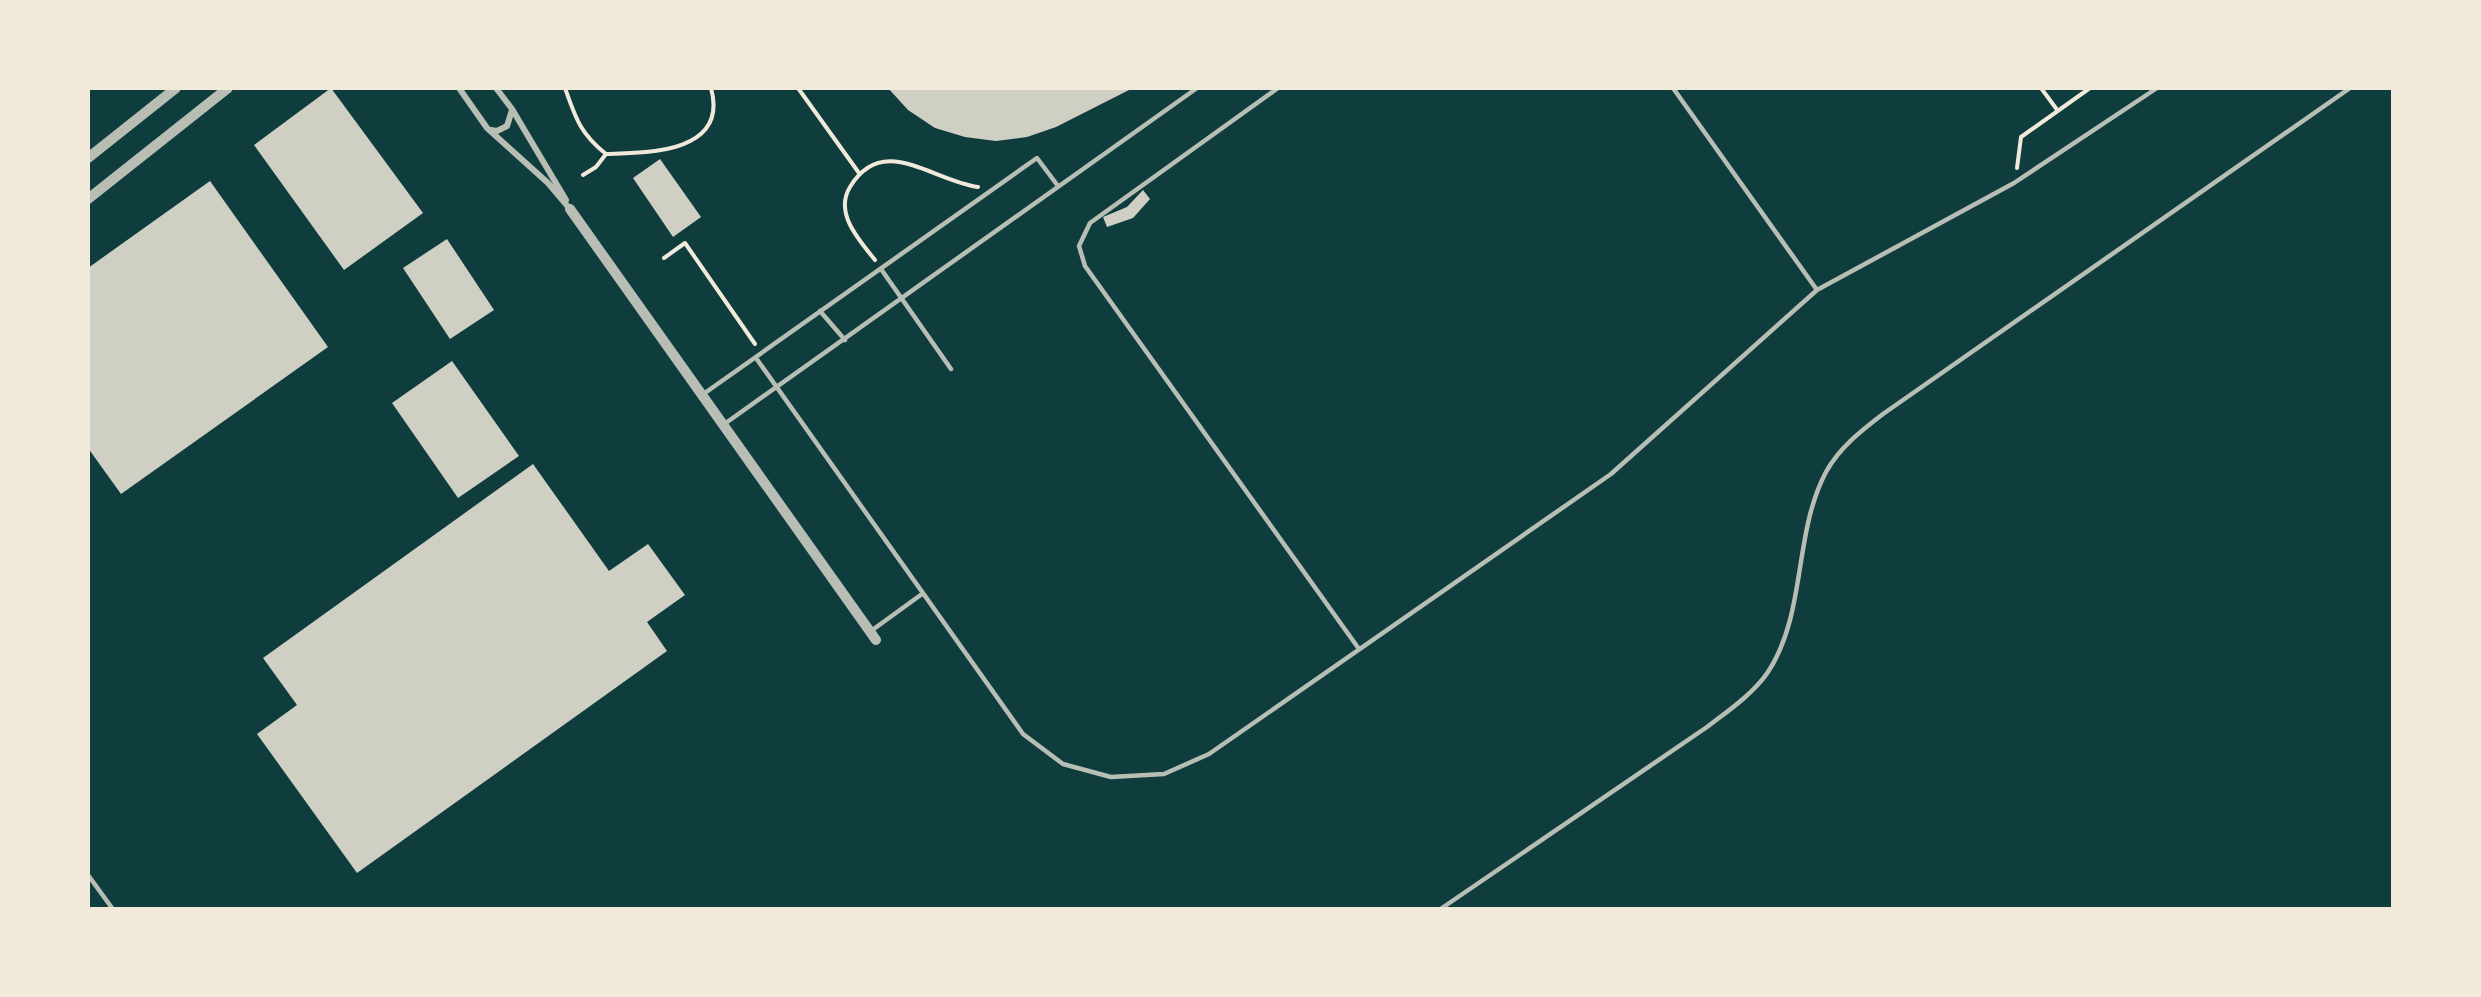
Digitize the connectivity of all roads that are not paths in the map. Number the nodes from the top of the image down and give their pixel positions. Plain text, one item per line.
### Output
1 (176, 88) edge
2 (228, 88) edge
3 (459, 88) edge
4 (495, 88) edge
5 (1197, 88) edge
6 (1278, 88) edge
7 (1673, 88) edge
8 (2157, 88) edge
9 (2350, 88) edge
10 (512, 109) junction
11 (488, 128) junction
12 (88, 158) edge
13 (1058, 186) junction
14 (88, 199) edge
15 (570, 208) junction
16 (881, 269) junction
17 (1817, 290) junction
18 (901, 296) junction
19 (820, 311) junction
20 (845, 340) junction
21 (756, 358) junction
22 (951, 369) dead end
23 (777, 387) junction
24 (702, 395) junction
25 (723, 425) junction
26 (922, 594) junction
27 (873, 635) joint
28 (1359, 649) junction
29 (88, 875) edge
30 (112, 909) edge
31 (1442, 909) edge

1 - 12 street
2 - 14 street
3 - 11 street
4 - 10 street
5 - 13 lane
6 - 28 lane
7 - 17 lane
8 - 17 lane
9 - 31 lane
10 - 11 street
10 - 15 street
11 - 15 street
13 - 16 lane
13 - 18 lane
15 - 24 street
16 - 18 lane
16 - 19 lane
17 - 28 lane
18 - 20 lane
18 - 22 lane
19 - 20 lane
19 - 21 lane
20 - 23 lane
21 - 23 lane
21 - 24 lane
23 - 25 lane
23 - 26 lane
24 - 25 street
25 - 27 street
26 - 27 lane
26 - 28 lane
29 - 30 lane

